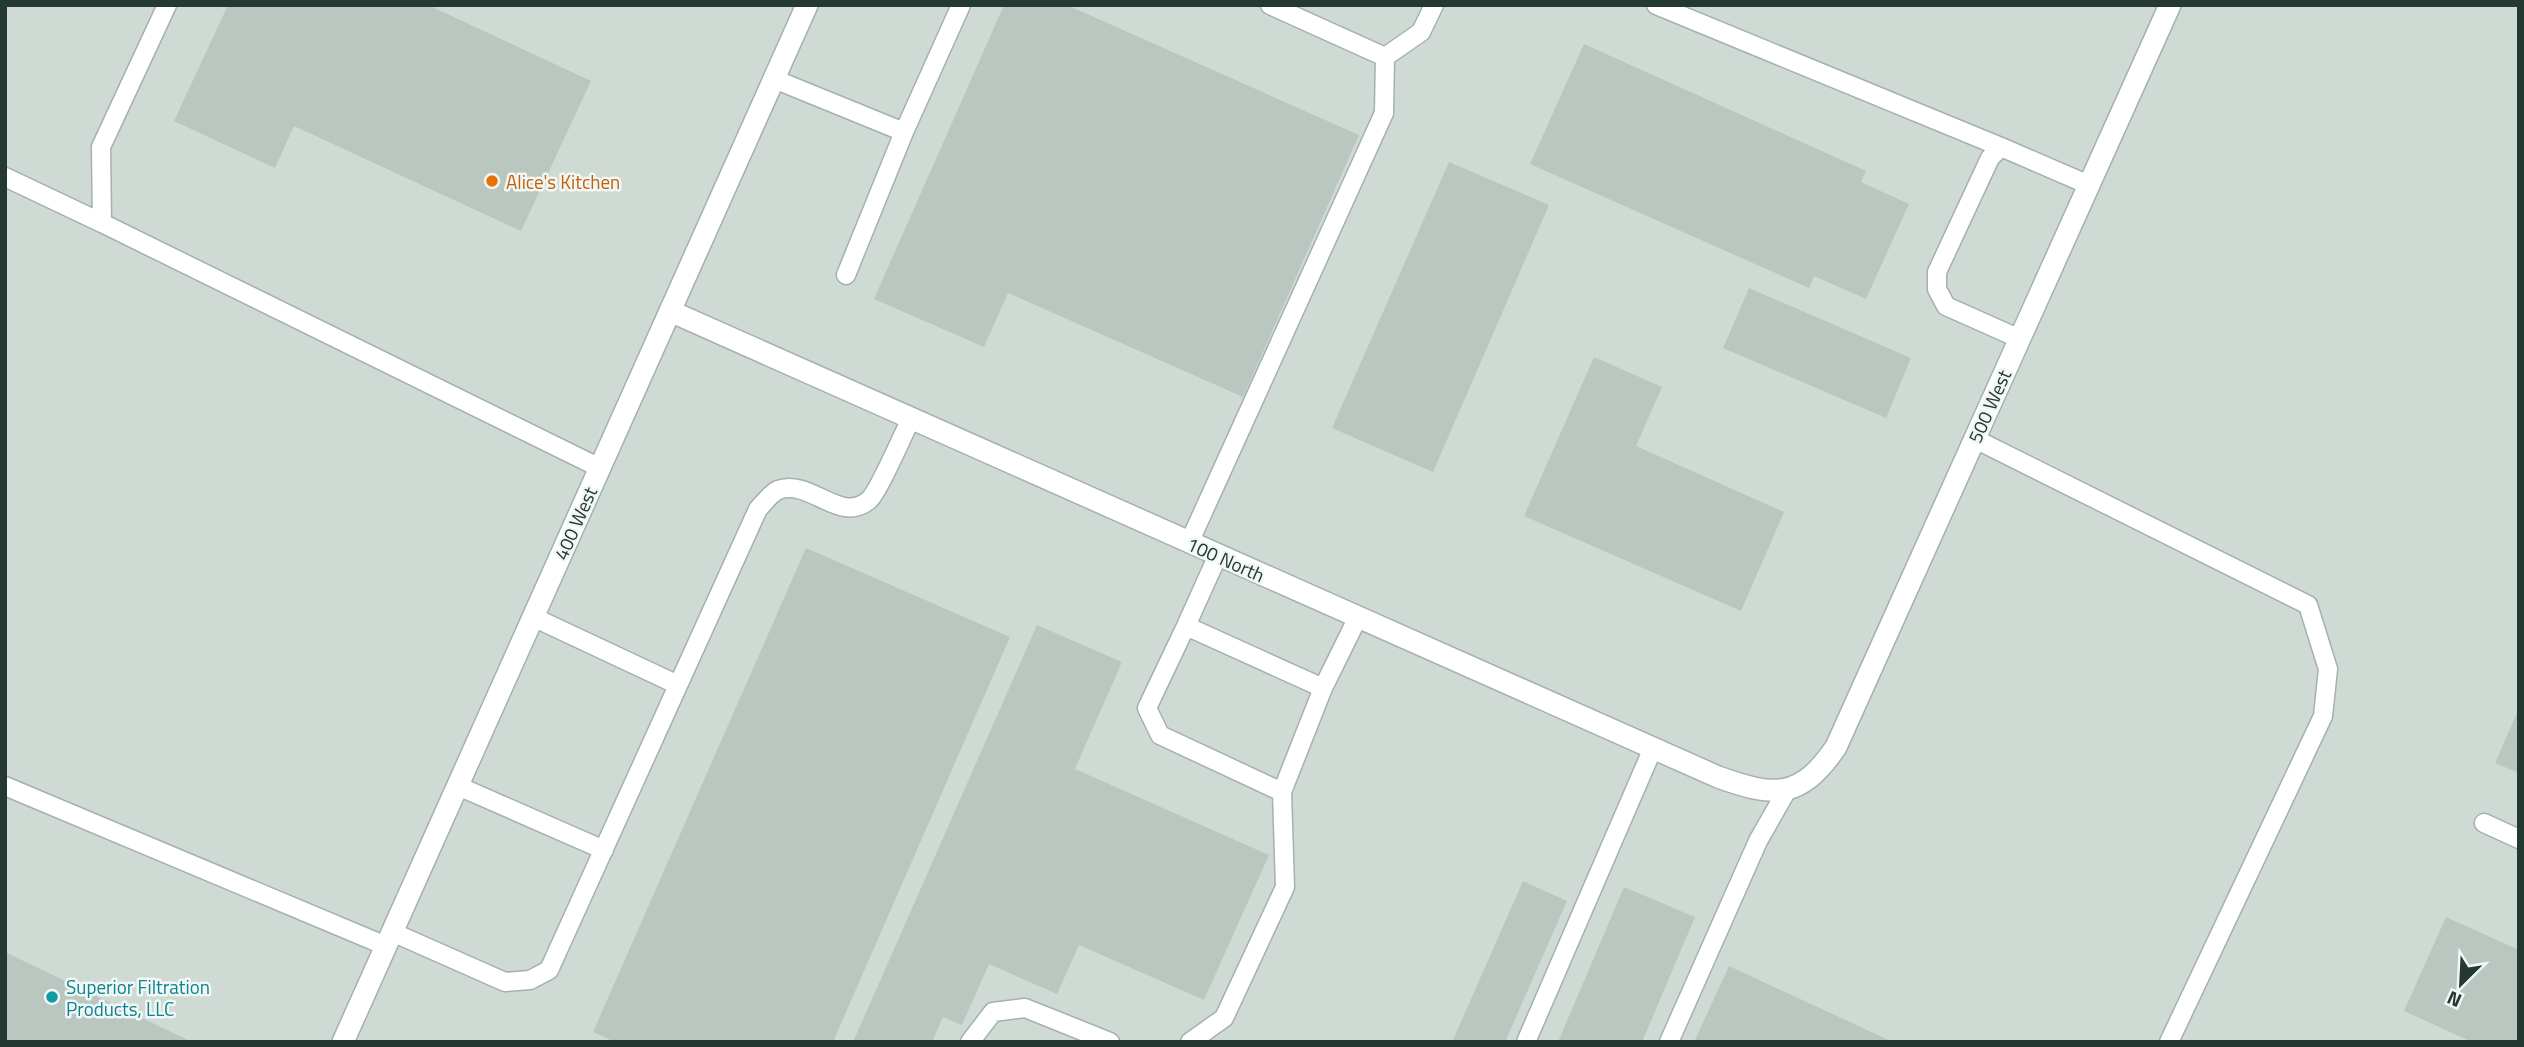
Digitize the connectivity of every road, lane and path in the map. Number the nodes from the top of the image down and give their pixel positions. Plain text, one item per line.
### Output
1 (167, 5) edge
2 (807, 5) edge
3 (961, 5) edge
4 (1270, 5) edge
5 (1434, 5) edge
6 (1656, 5) edge
7 (2170, 5) edge
8 (1385, 57) junction
9 (774, 79) junction
10 (904, 132) junction
11 (2001, 147) junction
12 (5, 177) edge
13 (2089, 185) junction
14 (102, 223) junction
15 (846, 275) dead end
16 (670, 311) junction
17 (2020, 339) junction
18 (911, 419) junction
19 (1975, 439) junction
20 (600, 468) junction
21 (1189, 542) junction
22 (1218, 555) junction
23 (533, 617) junction
24 (1358, 617) junction
25 (1186, 626) junction
26 (678, 685) junction
27 (1323, 688) junction
28 (1653, 748) junction
29 (5, 786) edge
30 (458, 786) junction
31 (1787, 790) junction
32 (1282, 792) junction
33 (2484, 823) dead end
34 (2519, 839) edge
35 (604, 850) junction
36 (389, 939) junction
37 (343, 1042) edge
38 (970, 1042) edge
39 (1110, 1042) edge
40 (1190, 1042) edge
41 (1526, 1042) edge
42 (1669, 1042) edge
43 (2169, 1042) edge

1 - 14 lane
2 - 9 street, 400 West
3 - 10 lane
4 - 8 lane
5 - 8 lane
6 - 11 lane
7 - 13 street, 500 West
8 - 21 lane
9 - 10 lane
9 - 16 street, 400 West
10 - 15 lane
11 - 13 lane
11 - 17 lane
12 - 14 lane
13 - 17 street, 500 West
14 - 20 lane
16 - 18 street, 100 North
16 - 20 street, 400 West
17 - 19 street, 500 West
18 - 21 street, 100 North
18 - 26 lane
19 - 31 street, 500 West
19 - 43 lane
20 - 23 street, 400 West
21 - 22 street, 100 North
22 - 24 street, 100 North
22 - 25 lane
23 - 26 lane
23 - 30 street, 400 West
24 - 27 lane
24 - 28 street, 100 North
25 - 27 lane
25 - 32 lane
26 - 35 lane
27 - 32 lane
28 - 31 street, 100 North
28 - 41 lane
29 - 36 lane
30 - 35 lane
30 - 36 street, 400 West
31 - 42 lane
32 - 40 lane
33 - 34 lane
35 - 36 lane
36 - 37 street, 400 West
38 - 39 lane

